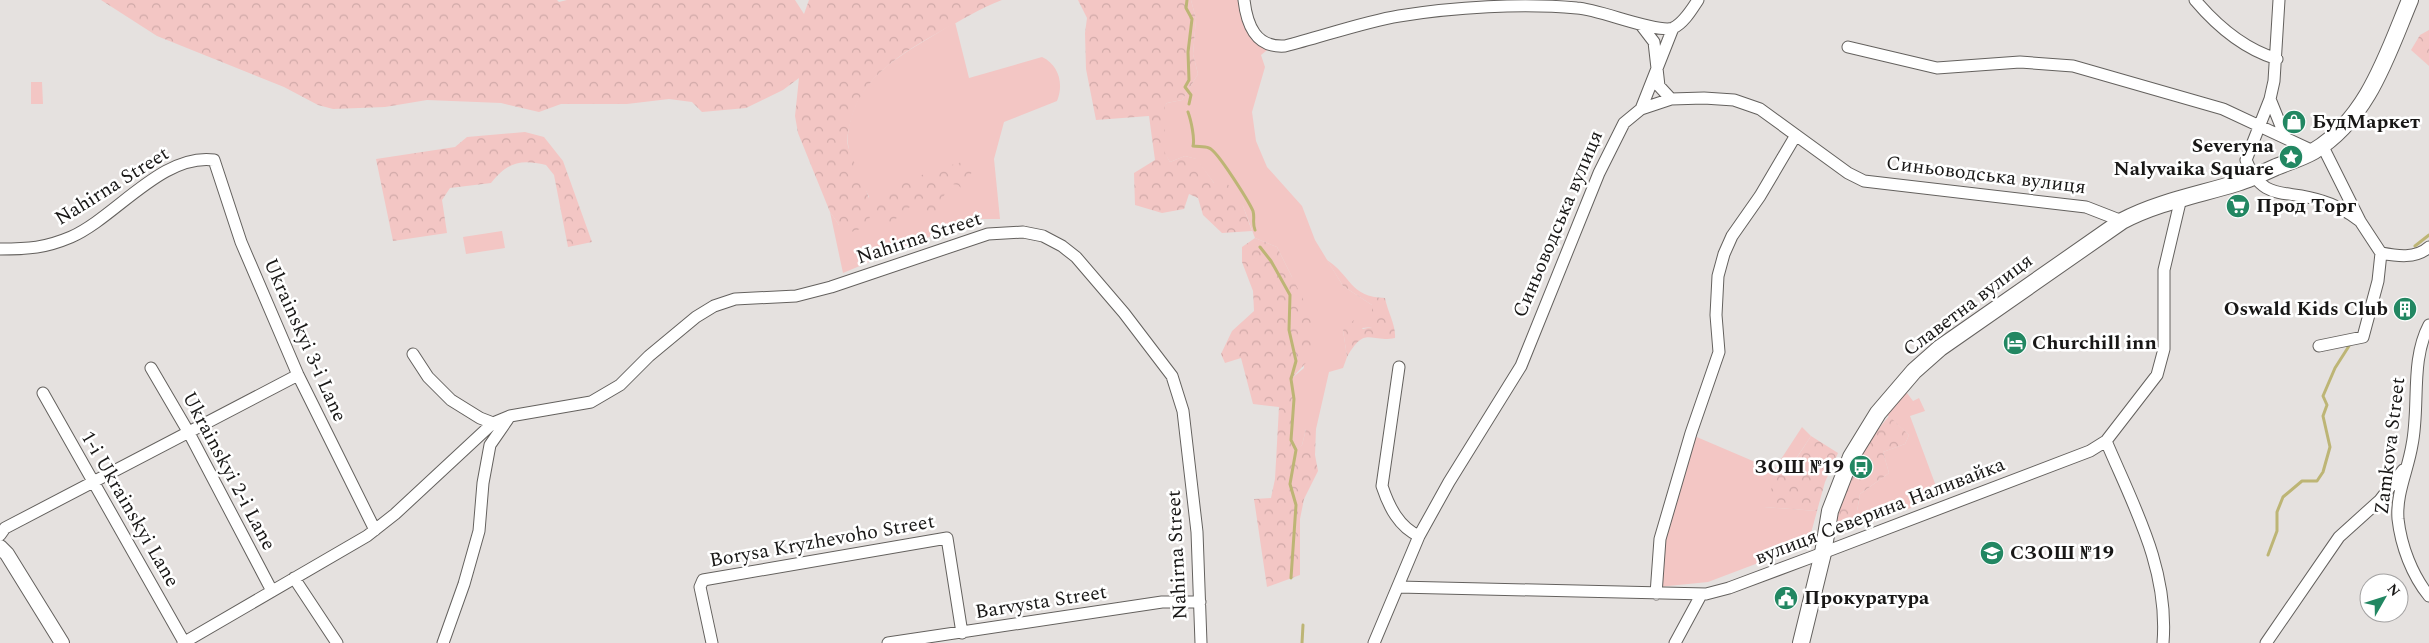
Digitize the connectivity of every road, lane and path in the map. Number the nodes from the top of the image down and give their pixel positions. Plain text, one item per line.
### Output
1 (1244, 0) edge
2 (1698, 0) edge
3 (2194, 0) edge
4 (2279, 0) edge
5 (2410, 0) edge
6 (1641, 24) junction
7 (1673, 28) junction
8 (1848, 47) dead end
9 (2277, 59) junction
10 (1657, 64) junction
11 (1671, 99) junction
12 (2270, 100) junction
13 (1641, 109) junction
14 (2260, 127) junction
15 (1796, 135) junction
16 (2285, 136) junction
17 (2318, 148) junction
18 (214, 160) joint
19 (2253, 177) junction
20 (2181, 198) junction
21 (2122, 221) junction
22 (2360, 221) junction
23 (2429, 247) edge
24 (0, 249) edge
25 (2381, 253) junction
26 (2429, 325) edge
27 (2319, 346) dead end
28 (413, 354) dead end
29 (1399, 367) dead end
30 (152, 368) dead end
31 (298, 375) junction
32 (43, 393) dead end
33 (510, 416) junction
34 (493, 423) junction
35 (189, 433) junction
36 (2106, 441) junction
37 (2407, 465) junction
38 (94, 483) junction
39 (375, 530) junction
40 (0, 536) edge
41 (1419, 536) junction
42 (0, 547) edge
43 (1823, 553) junction
44 (294, 578) junction
45 (1398, 587) junction
46 (272, 591) junction
47 (1656, 594) junction
48 (1701, 595) junction
49 (2429, 596) edge
50 (1200, 602) junction
51 (962, 633) junction
52 (200, 639) edge
53 (1803, 642) edge
54 (62, 643) edge
55 (184, 643) edge
56 (337, 643) edge
57 (443, 643) edge
58 (712, 643) edge
59 (888, 643) edge
60 (1201, 643) edge
61 (1374, 643) edge
62 (1675, 643) edge
63 (2163, 643) edge
64 (2266, 643) edge

1 - 6 street
2 - 7 street
3 - 9 street
4 - 9 street
5 - 17 main road
6 - 7 street
6 - 10 street
7 - 10 street
8 - 14 street
9 - 12 street
10 - 11 street
10 - 13 street
11 - 13 street, Синьоводська вулиця
11 - 15 street, Синьоводська вулиця
12 - 14 street
12 - 16 street
13 - 41 street, Синьоводська вулиця
14 - 16 street
14 - 19 street
15 - 21 street, Синьоводська вулиця
15 - 47 street
16 - 17 street
17 - 19 main road
17 - 22 street
18 - 24 street, Nahirna Street
18 - 31 street, Ukrainskyi 3-i Lane
19 - 20 main road
19 - 22 street
20 - 21 main road
20 - 36 street, вулиця Северина Наливайка
21 - 43 main road, Славетна вулиця
22 - 25 street
23 - 25 street
25 - 27 street
26 - 37 street, Zamkova Street
28 - 34 street
29 - 41 street
30 - 35 street, Ukrainskyi 2-i Lane
31 - 35 street
31 - 39 street, Ukrainskyi 3-i Lane
32 - 38 street, 1-i Ukrainskyi Lane
33 - 34 street, Nahirna Street
33 - 50 street, Nahirna Street
33 - 57 street
34 - 39 street, Nahirna Street
35 - 38 street
35 - 46 street, Ukrainskyi 2-i Lane
36 - 43 street, вулиця Северина Наливайка
36 - 63 street
37 - 49 street, Zamkova Street
37 - 64 street
38 - 40 street
38 - 55 street, 1-i Ukrainskyi Lane
39 - 44 street, Nahirna Street
41 - 45 street, Синьоводська вулиця
42 - 54 street
43 - 48 street, вулиця Северина Наливайка
43 - 53 main road, Славетна вулиця
44 - 46 street, Nahirna Street
44 - 56 street
45 - 47 street, вулиця Северина Наливайка
45 - 61 street, Синьоводська вулиця
46 - 52 street, Nahirna Street
47 - 48 street, вулиця Северина Наливайка
48 - 62 street
50 - 51 street, Barvysta Street
50 - 60 street, Nahirna Street
51 - 58 street, Borysa Kryzhevoho Street
51 - 59 street, Barvysta Street
52 - 55 street, Nahirna Street

